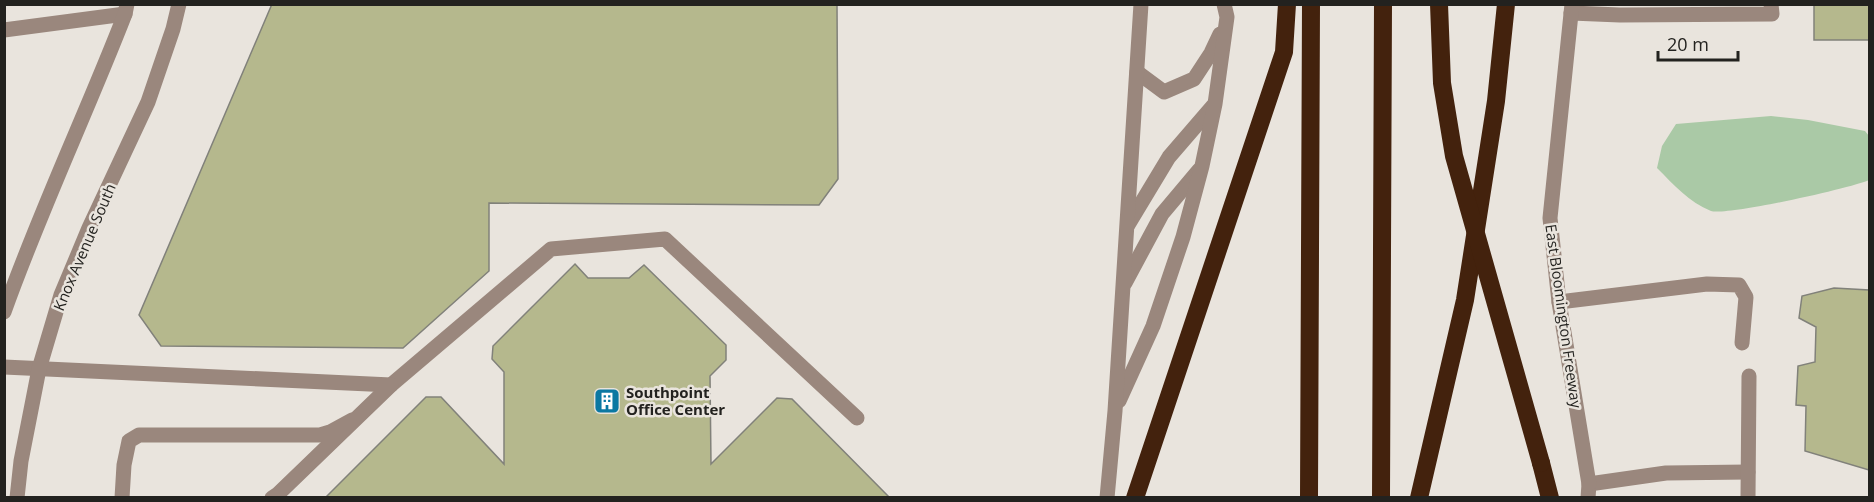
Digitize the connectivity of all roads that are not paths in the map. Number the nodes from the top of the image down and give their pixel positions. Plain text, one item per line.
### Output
1 (179, 4) edge
2 (1141, 4) edge
3 (1287, 4) edge
4 (1311, 4) edge
5 (1383, 4) edge
6 (1439, 4) edge
7 (1506, 4) edge
8 (1772, 4) edge
9 (1572, 8) edge
10 (126, 9) edge
11 (1226, 11) edge
12 (4, 30) edge
13 (1137, 72) junction
14 (1215, 104) junction
15 (1203, 166) junction
16 (1126, 228) junction
17 (1123, 287) junction
18 (1559, 302) junction
19 (4, 312) edge
20 (1742, 343) dead end
21 (4, 367) edge
22 (39, 369) junction
23 (1749, 376) dead end
24 (391, 385) junction
25 (1115, 411) junction
26 (857, 418) dead end
27 (352, 420) junction
28 (1748, 472) junction
29 (1589, 491) edge
30 (17, 498) edge
31 (122, 498) edge
32 (272, 498) edge
33 (1107, 498) edge
34 (1135, 498) edge
35 (1309, 498) edge
36 (1381, 498) edge
37 (1419, 498) edge
38 (1550, 498) edge
39 (1748, 498) edge

1 - 22 street, Knox Avenue South
2 - 13 street
3 - 34 highway
4 - 35 highway
5 - 36 highway
6 - 38 highway, bridge
7 - 37 highway
8 - 9 street
9 - 18 street, East Bloomington Freeway
10 - 12 street
10 - 19 street
11 - 13 street
11 - 14 street
13 - 16 street
14 - 15 street
14 - 16 street
15 - 17 street
15 - 25 street
16 - 17 street
17 - 25 street
18 - 20 street
18 - 29 street, East Bloomington Freeway
21 - 22 street
22 - 24 street
22 - 30 street, Knox Avenue South
23 - 28 street
24 - 26 street
24 - 27 street
25 - 33 street
27 - 31 street
27 - 32 street
28 - 29 street
28 - 39 street

